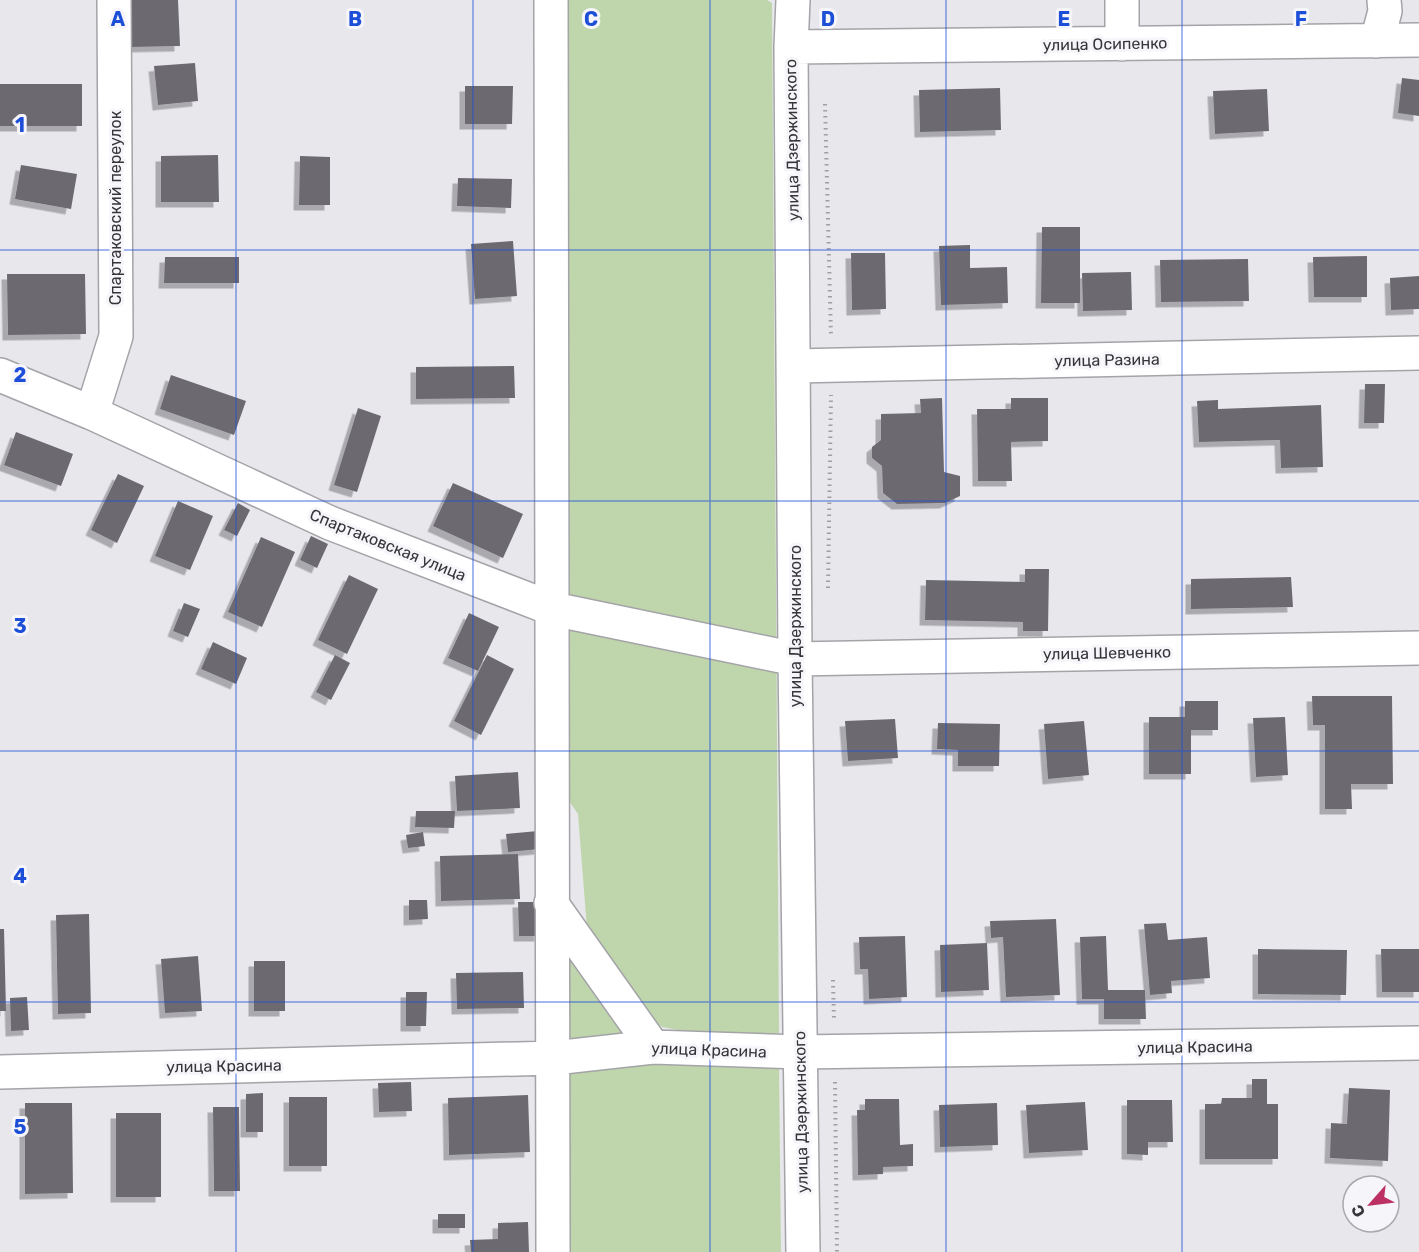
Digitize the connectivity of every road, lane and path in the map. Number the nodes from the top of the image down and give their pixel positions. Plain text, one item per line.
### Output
1 (114, 0) edge
2 (552, 0) edge
3 (1122, 0) edge
4 (1384, 0) edge
5 (790, 2) edge
6 (1419, 40) edge
7 (1377, 41) junction
8 (1122, 44) junction
9 (790, 47) junction
10 (1419, 353) edge
11 (794, 366) junction
12 (0, 375) edge
13 (92, 413) junction
14 (553, 609) junction
15 (1419, 648) edge
16 (795, 659) junction
17 (551, 903) junction
18 (1419, 1043) edge
19 (652, 1047) junction
20 (800, 1052) junction
21 (554, 1058) junction
22 (0, 1072) edge
23 (553, 1252) edge
24 (803, 1252) edge

1 - 13 street, Спартаковский переулок
2 - 14 street
3 - 8 street
4 - 7 street
5 - 9 street, улица Дзержинского
6 - 7 street, улица Осипенко
7 - 8 street, улица Осипенко
8 - 9 street, улица Осипенко
9 - 11 street, улица Дзержинского
10 - 11 street, улица Разина
11 - 16 street, улица Дзержинского
12 - 13 street, Спартаковская улица
13 - 14 street, Спартаковская улица
14 - 16 street, Спартаковская улица
14 - 17 street
15 - 16 street, улица Шевченко
16 - 20 street, улица Дзержинского
17 - 19 street
17 - 21 street
18 - 20 street, улица Красина
19 - 20 street, улица Красина
19 - 21 street, улица Красина
20 - 24 street, улица Дзержинского
21 - 22 street, улица Красина
21 - 23 street

